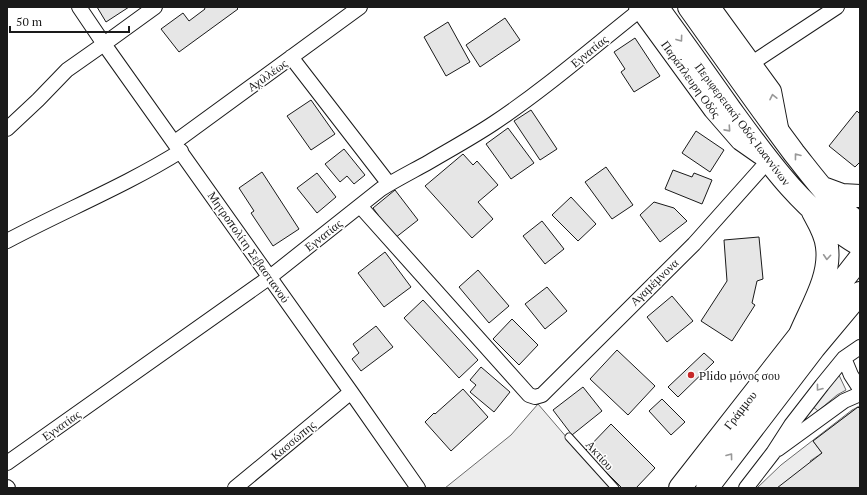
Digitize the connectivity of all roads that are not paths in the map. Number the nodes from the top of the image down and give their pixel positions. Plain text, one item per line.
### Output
1 (79, 7) edge
2 (155, 7) edge
3 (360, 7) edge
4 (689, 7) edge
5 (711, 7) edge
6 (837, 7) edge
7 (645, 8) edge
8 (104, 44) junction
9 (291, 57) junction
10 (752, 63) junction
11 (7, 129) edge
12 (781, 136) junction
13 (178, 147) junction
14 (768, 160) junction
15 (389, 184) junction
16 (821, 186) junction
17 (860, 196) edge
18 (360, 206) junction
19 (810, 208) junction
20 (860, 224) edge
21 (7, 242) edge
22 (860, 245) edge
23 (860, 258) edge
24 (270, 277) junction
25 (860, 293) edge
26 (860, 308) edge
27 (807, 340) junction
28 (860, 347) edge
29 (844, 358) junction
30 (860, 389) edge
31 (351, 392) junction
32 (860, 394) edge
33 (569, 437) dead end
34 (773, 453) junction
35 (7, 464) edge
36 (235, 488) edge
37 (418, 488) edge
38 (615, 488) edge
39 (680, 488) edge
40 (708, 488) edge
41 (746, 488) edge

1 - 8 street, Μητροπολίτη Σεβαστιανού
2 - 8 street
3 - 9 street, Αχιλλέως
4 - 12 main road, Περιφερειακή Οδός Ιωαννίνων
5 - 10 street
6 - 10 street
7 -> 14 main road, Περιφερειακή Οδός Ιωαννίνων
7 - 15 street, Εγνατίας
8 - 11 street
8 - 13 street, Μητροπολίτη Σεβαστιανού
9 - 13 street, Αχιλλέως
9 - 15 street
12 -> 10 street
16 -> 12 main road, Περιφερειακή Οδός Ιωαννίνων
13 - 21 street, Αχιλλέως
13 - 24 street, Μητροπολίτη Σεβαστιανού
14 - 18 street, Αγαμέμνονα
14 - 19 main road, Περιφερειακή Οδός Ιωαννίνων
15 - 18 street, Εγνατίας
16 - 17 main road
16 - 20 main road, Περιφερειακή Οδός Ιωαννίνων
18 - 24 street, Εγνατίας
19 - 22 main road, Περιφερειακή Οδός Ιωαννίνων
19 -> 27 main road
23 - 27 main road, Γράμμου
24 - 31 street, Μητροπολίτη Σεβαστιανού
24 - 35 street, Εγνατίας
25 - 27 main road, Γράμμου
26 - 27 street
27 - 39 main road, Γράμμου
40 -> 27 main road, Γράμμου
28 - 29 street
29 - 30 street
29 -> 34 street
31 - 36 street, Κασσώπης
31 - 37 street, Μητροπολίτη Σεβαστιανού
32 - 34 street
33 - 38 lane, Ακτίου
34 - 41 street

